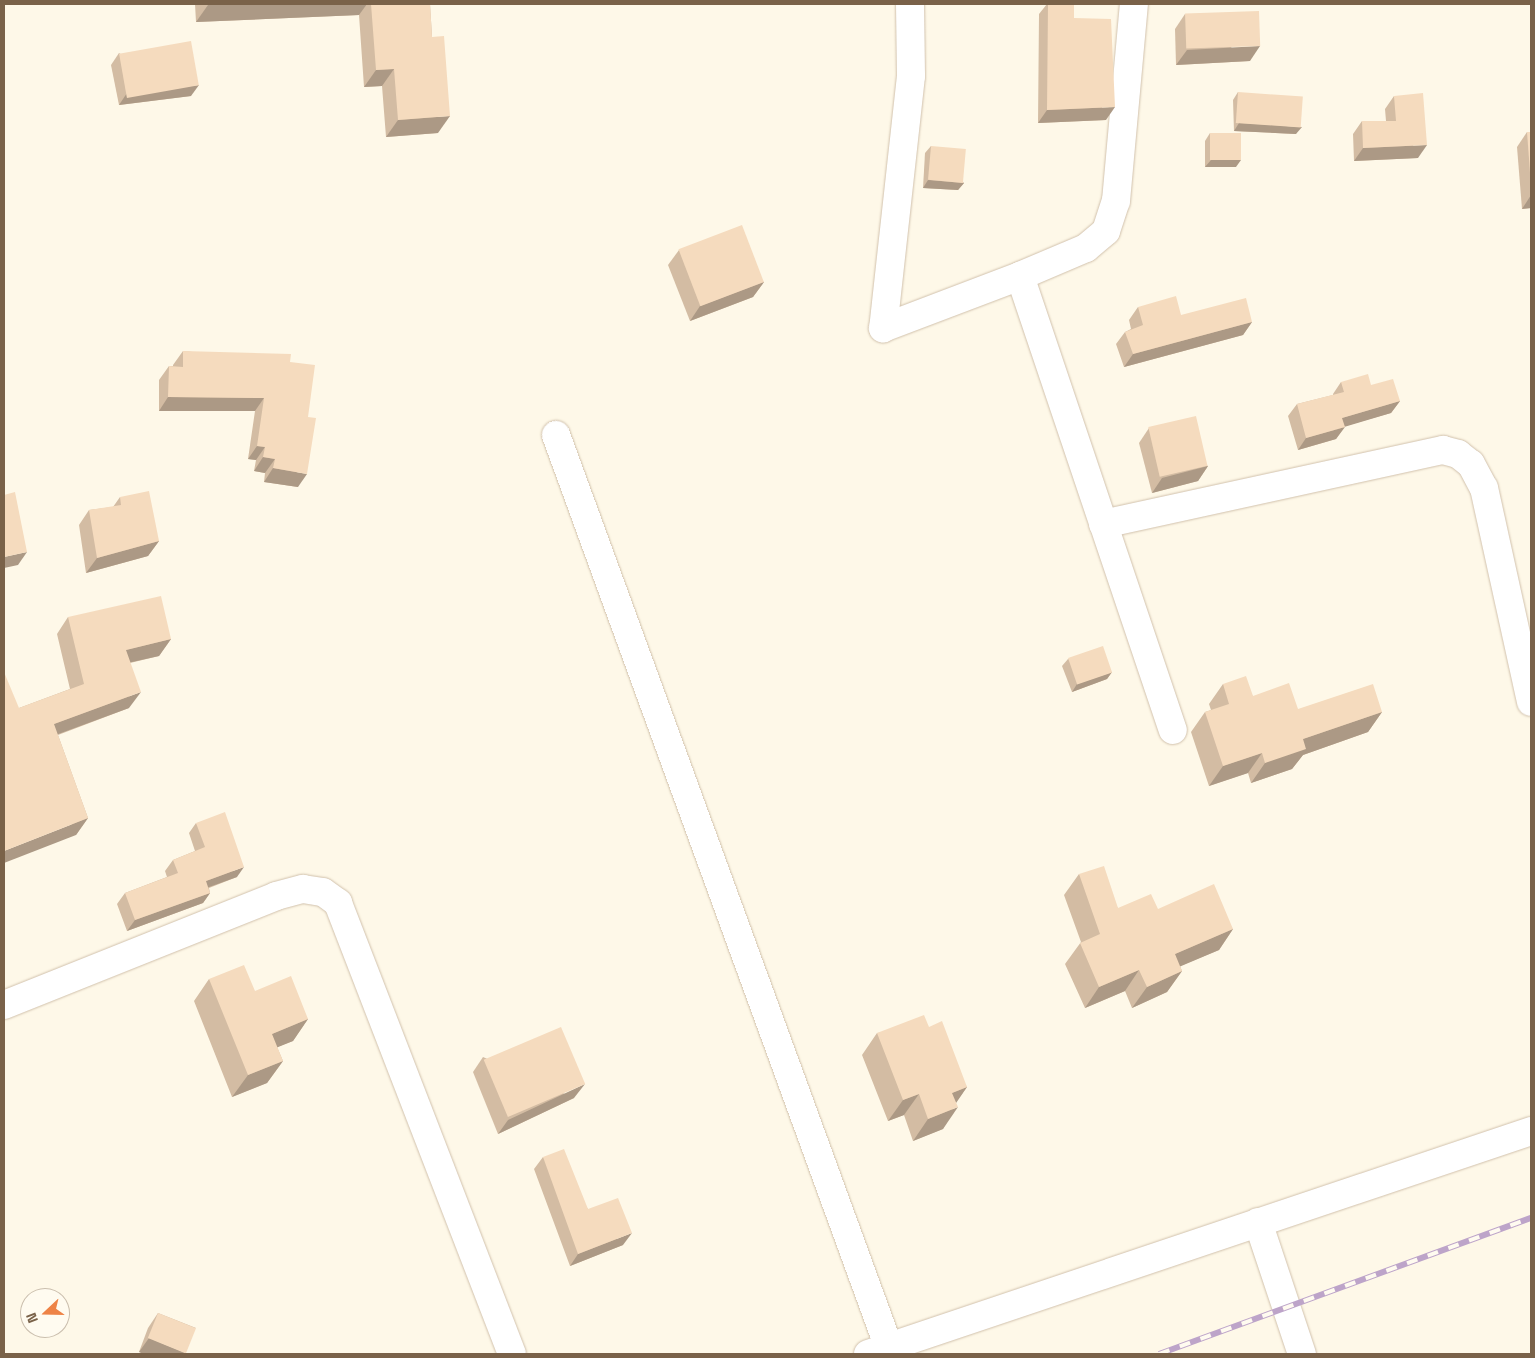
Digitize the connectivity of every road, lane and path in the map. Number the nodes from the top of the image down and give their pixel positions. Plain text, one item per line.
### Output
1 (910, 4) edge
2 (1134, 4) edge
3 (1020, 276) junction
4 (556, 435) dead end
5 (1103, 524) junction
6 (1531, 702) edge
7 (1173, 730) dead end
8 (4, 1005) edge
9 (1531, 1131) edge
10 (1258, 1222) junction
11 (878, 1350) edge
12 (512, 1354) edge
13 (1302, 1354) edge

1 - 3 street
2 - 3 street
3 - 5 street
4 - 11 street
5 - 6 street
5 - 7 street
8 - 12 street
9 - 10 street
10 - 11 street
10 - 13 street

